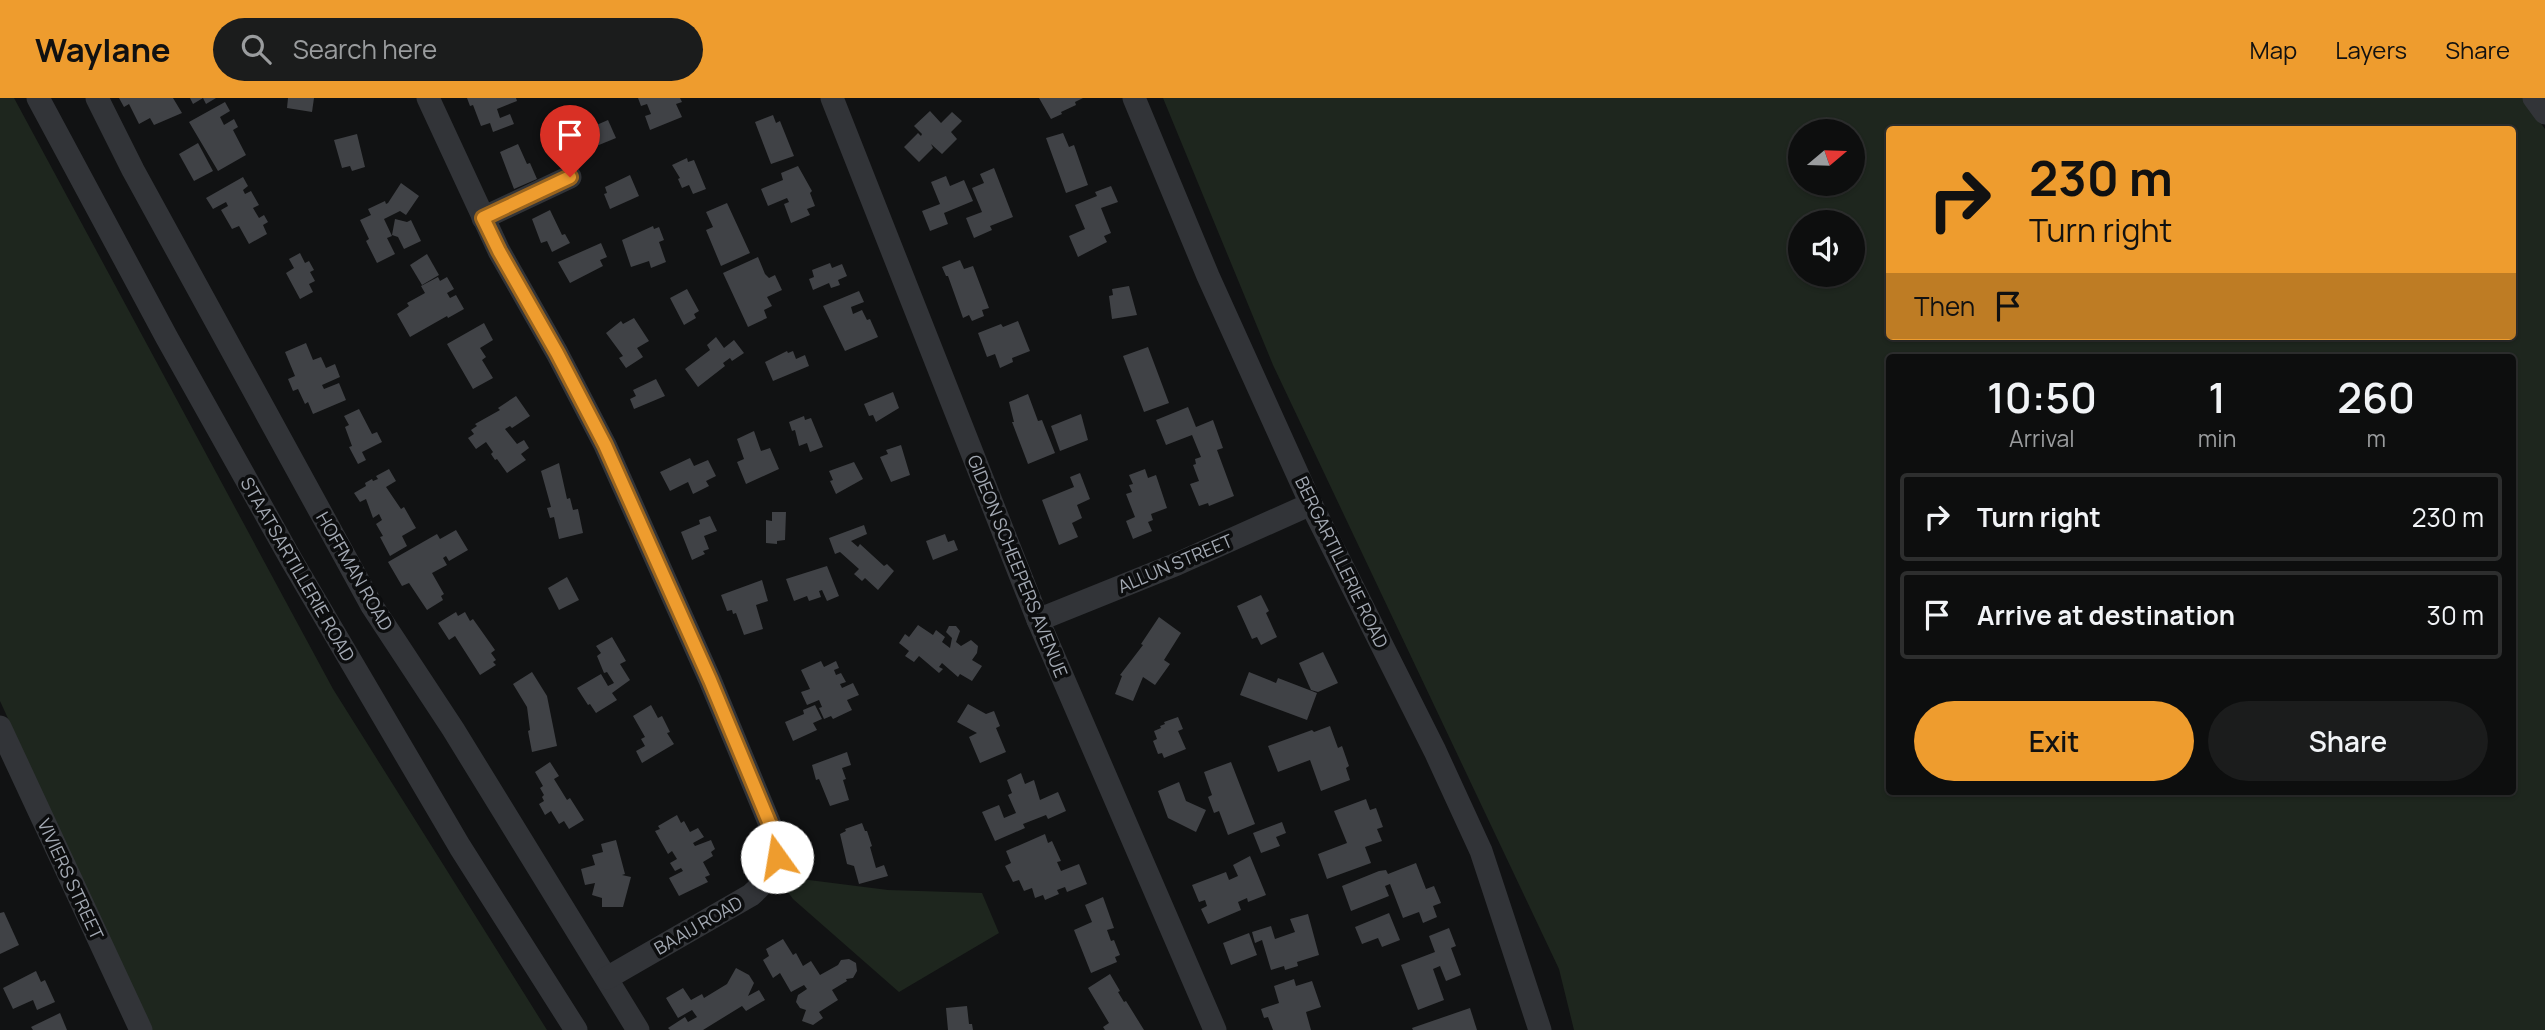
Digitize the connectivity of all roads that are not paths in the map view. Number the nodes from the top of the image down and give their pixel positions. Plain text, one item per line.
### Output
1 (38, 98) edge
2 (97, 98) edge
3 (428, 98) edge
4 (832, 98) edge
5 (1134, 98) edge
6 (2535, 98) edge
7 (2545, 113) edge
8 (570, 177) dead end
9 (483, 218) junction
10 (1311, 504) junction
11 (1038, 620) junction
12 (0, 727) edge
13 (607, 978) junction
14 (141, 1030) edge
15 (576, 1030) edge
16 (638, 1030) edge
17 (1215, 1030) edge
18 (1540, 1030) edge

1 - 15 street, STAATSARTILLERIE ROAD
2 - 13 street, HOFFMAN ROAD
3 - 9 street, BAAIJ ROAD
4 - 11 street, GIDEON SCHEEPERS AVENUE
5 - 10 street, BERGARTILLERIE ROAD
6 - 7 street
8 - 9 street
9 - 13 street, BAAIJ ROAD
10 - 11 street, ALLUN STREET
10 - 18 street, BERGARTILLERIE ROAD
11 - 17 street, GIDEON SCHEEPERS AVENUE
12 - 14 street, VIVIERS STREET
13 - 16 street, HOFFMAN ROAD

